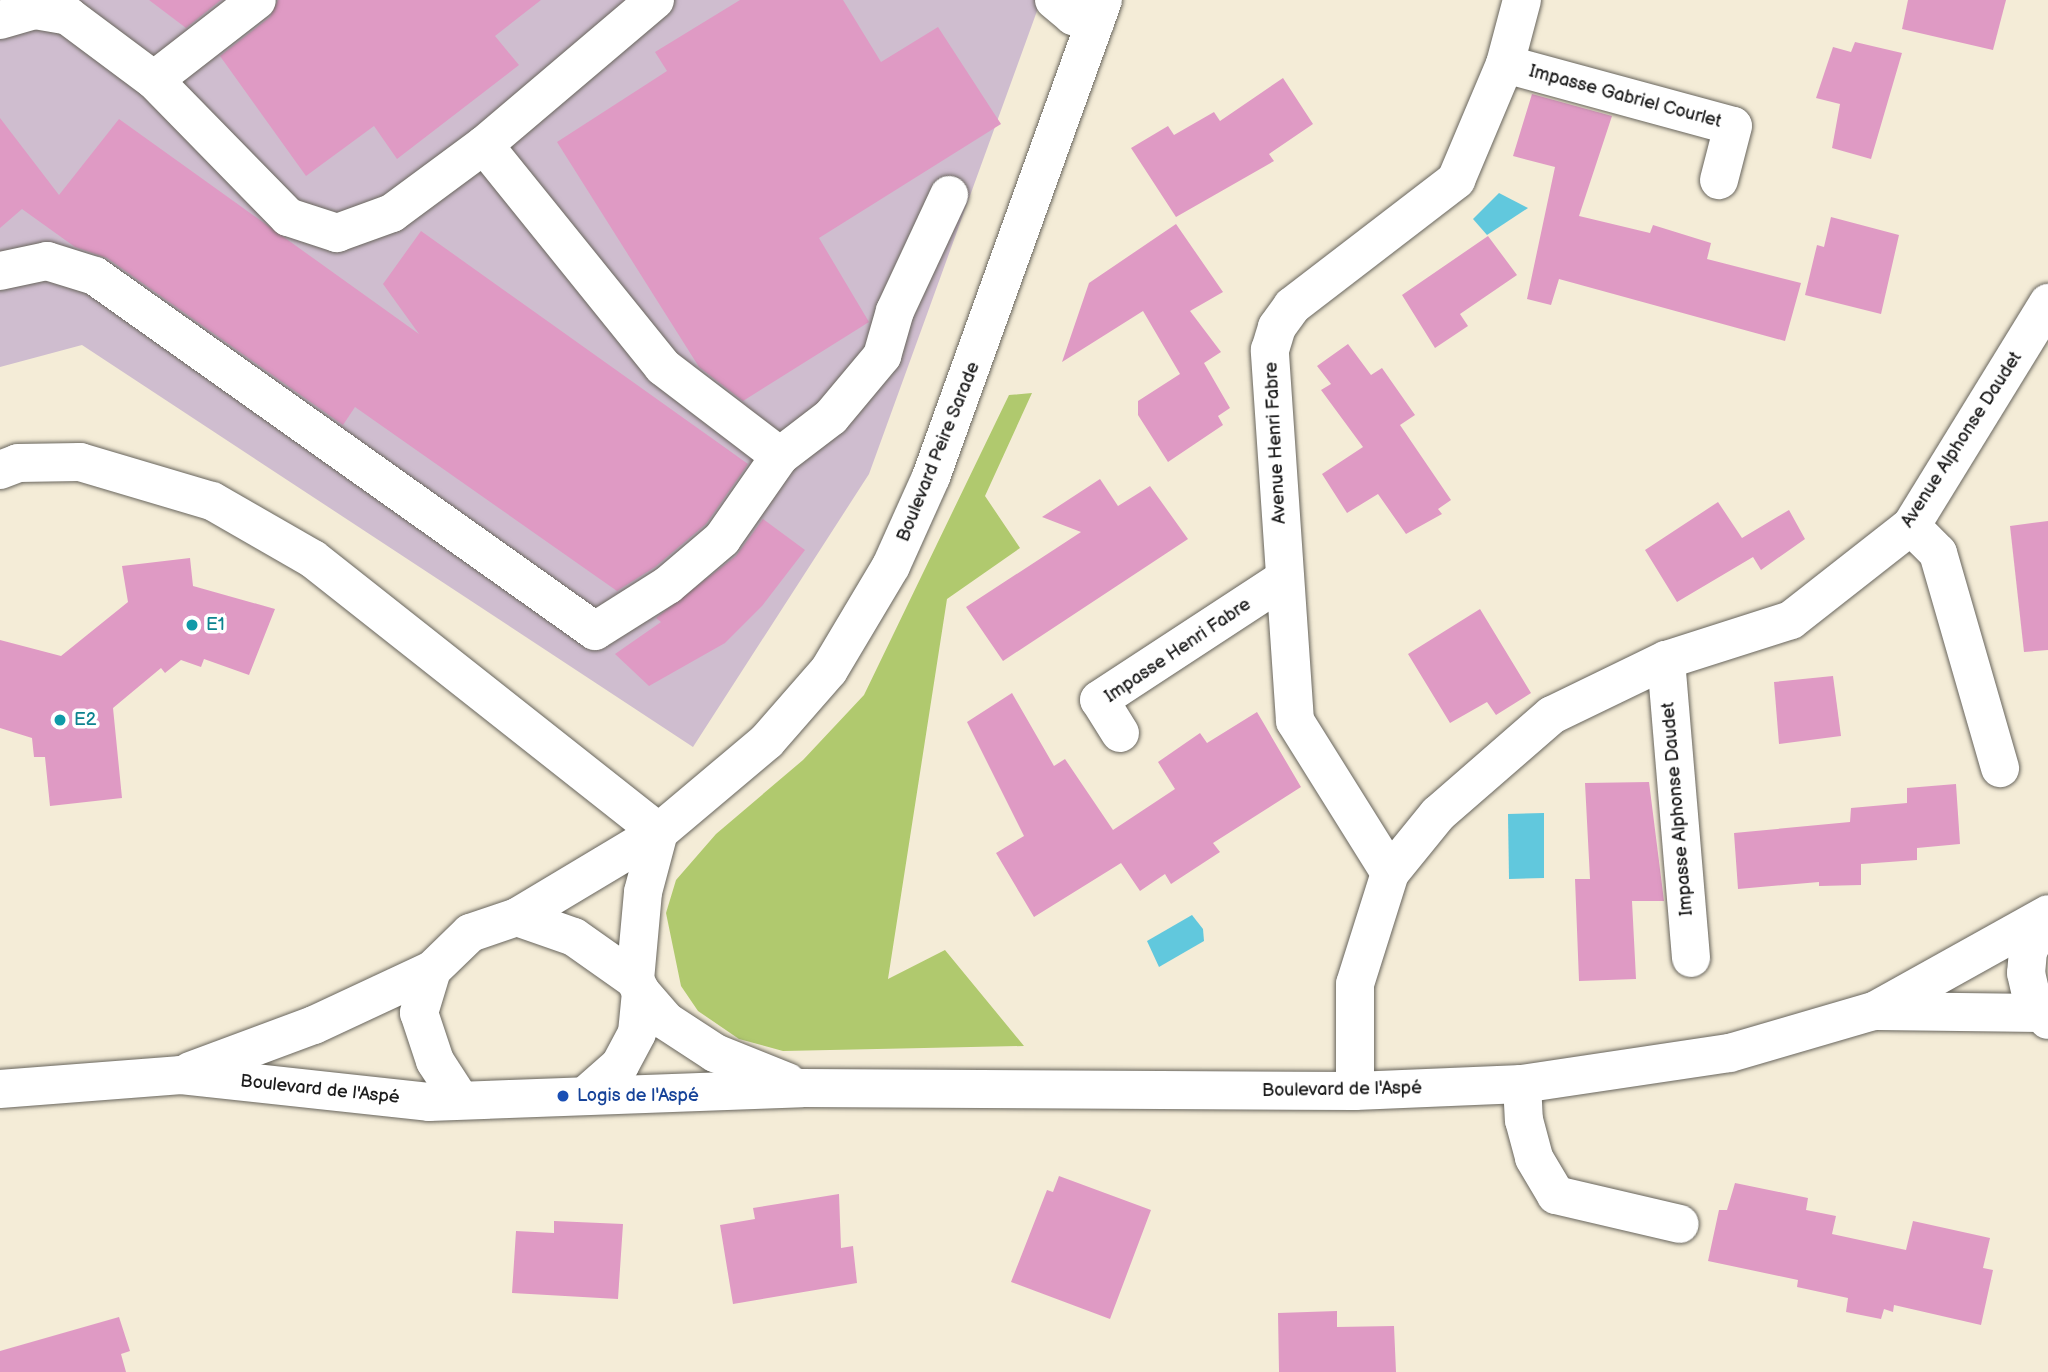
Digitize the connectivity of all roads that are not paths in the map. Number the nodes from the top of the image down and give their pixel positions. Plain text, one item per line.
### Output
1 (257, 0) edge
2 (655, 0) edge
3 (1054, 0) edge
4 (1522, 0) edge
5 (1099, 11) edge
6 (1, 13) edge
7 (1505, 64) junction
8 (154, 80) junction
9 (484, 145) junction
10 (1719, 180) dead end
11 (950, 195) dead end
12 (0, 271) edge
13 (2048, 303) edge
14 (780, 456) junction
15 (0, 470) edge
16 (1910, 526) junction
17 (1284, 579) junction
18 (1666, 660) junction
19 (1119, 733) dead end
20 (2000, 768) dead end
21 (659, 832) junction
22 (1390, 873) junction
23 (2048, 914) edge
24 (517, 918) junction
25 (1691, 958) dead end
26 (432, 970) junction
27 (638, 986) junction
28 (1874, 1011) junction
29 (2045, 1016) edge
30 (181, 1074) junction
31 (1522, 1084) junction
32 (802, 1088) junction
33 (0, 1089) edge
34 (1355, 1090) junction
35 (586, 1095) junction
36 (459, 1098) junction
37 (1679, 1224) dead end

1 - 8 street
2 - 9 street
3 - 5 street
4 - 7 street, Avenue Henri Fabre
5 - 21 street, Boulevard Peire Sarade
6 - 8 street
7 - 10 street, Impasse Gabriel Courlet
7 - 17 street, Avenue Henri Fabre
8 - 9 street
9 - 14 street
11 - 14 street
12 - 14 street
13 - 16 street, Avenue Alphonse Daudet
15 - 21 street
16 - 18 street, Avenue Alphonse Daudet
16 - 20 street
17 - 19 street, Impasse Henri Fabre
17 - 22 street, Avenue Henri Fabre
18 - 22 street, Avenue Alphonse Daudet
18 - 25 street, Impasse Alphonse Daudet
21 - 24 street, Boulevard Peire Sarade
21 - 27 street
22 - 34 street, Avenue Alphonse Daudet
23 - 28 street, Boulevard de l'Aspé
23 - 29 street
24 - 26 street
24 - 27 street
26 - 30 street, Boulevard de l'Aspé
26 - 36 street
27 - 32 street, Boulevard de l'Aspé
27 - 35 street
28 - 29 street, Boulevard de l'Aspé
28 - 31 street, Boulevard de l'Aspé
30 - 33 street, Boulevard de l'Aspé
30 - 36 street, Boulevard de l'Aspé
31 - 34 street, Boulevard de l'Aspé
31 - 37 street
32 - 34 street, Boulevard de l'Aspé
32 - 35 street, Boulevard de l'Aspé
35 - 36 street

